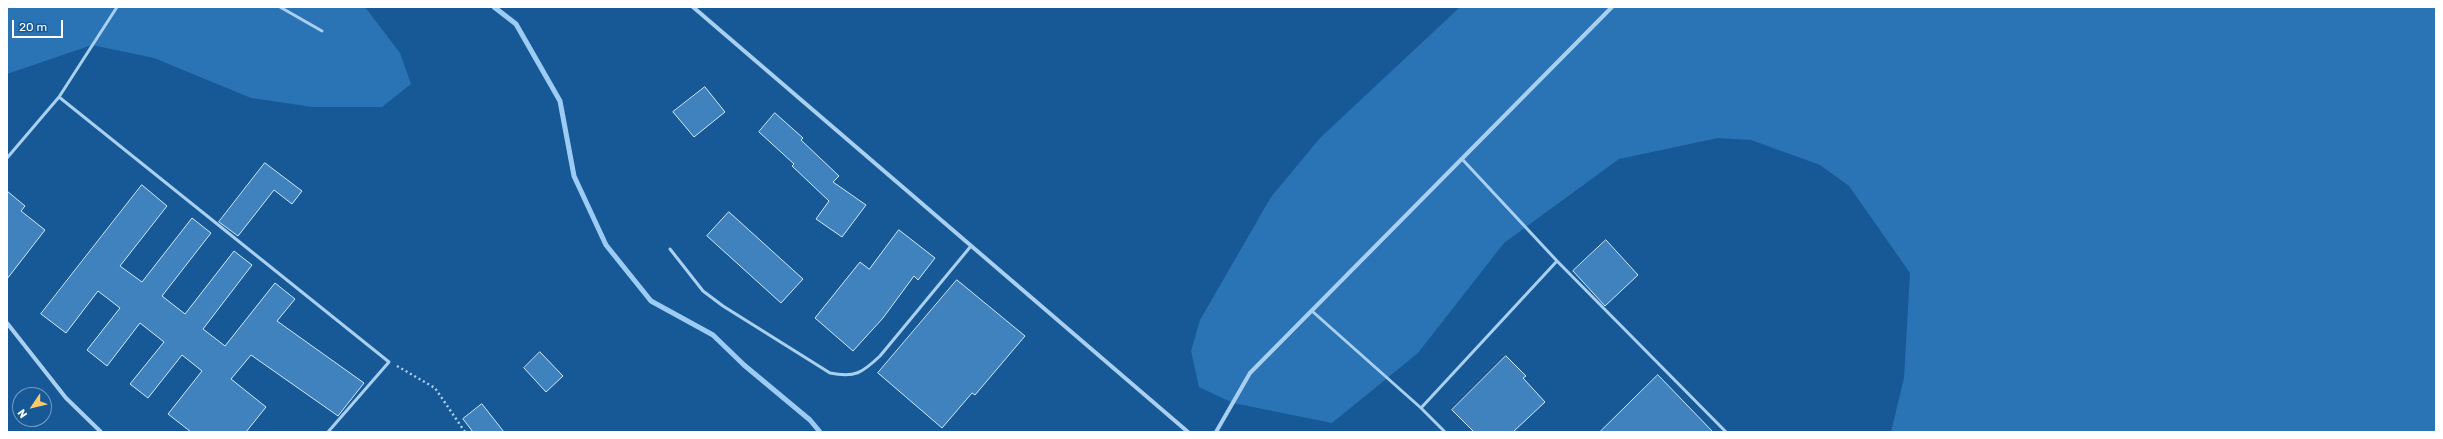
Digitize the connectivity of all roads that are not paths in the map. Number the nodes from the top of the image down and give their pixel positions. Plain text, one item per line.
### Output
1 (117, 7) edge
2 (280, 7) edge
3 (693, 7) edge
4 (1612, 7) edge
5 (322, 31) dead end
6 (59, 97) junction
7 (7, 158) edge
8 (1462, 159) junction
9 (971, 246) junction
10 (670, 249) dead end
11 (1558, 261) junction
12 (1312, 310) junction
13 (7, 323) edge
14 (1421, 408) junction
15 (101, 432) edge
16 (328, 432) edge
17 (1188, 432) edge
18 (1216, 432) edge
19 (1445, 432) edge
20 (1726, 432) edge

1 - 6 lane
2 - 5 lane
3 - 9 street
4 - 8 street
6 - 7 lane
6 - 16 lane
8 - 11 lane
8 - 12 street
9 - 10 lane
9 - 17 street
11 - 14 lane
11 - 20 lane
12 - 14 lane
12 - 18 street
13 - 15 street
14 - 19 lane

